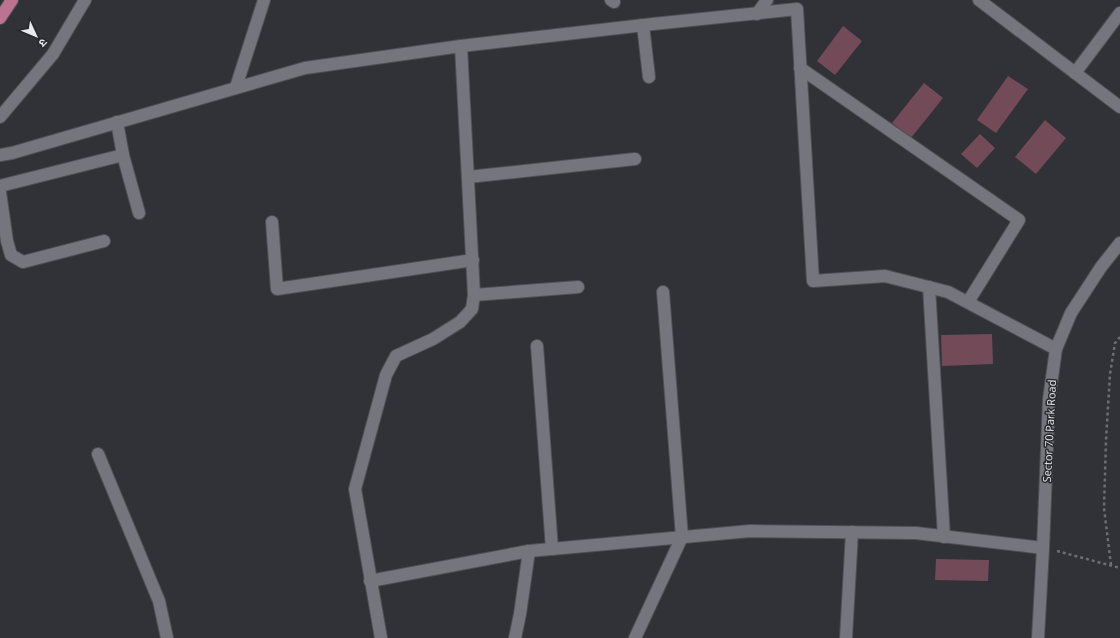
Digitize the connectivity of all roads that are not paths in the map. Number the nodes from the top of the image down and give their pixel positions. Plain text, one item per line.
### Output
1 (12, 0) edge
2 (85, 0) edge
3 (264, 0) edge
4 (767, 0) edge
5 (979, 0) edge
6 (1120, 13) edge
7 (757, 14) junction
8 (0, 18) edge
9 (643, 25) junction
10 (461, 46) junction
11 (800, 68) junction
12 (1075, 73) junction
13 (650, 76) dead end
14 (236, 87) junction
15 (1120, 107) edge
16 (0, 117) edge
17 (117, 122) junction
18 (0, 155) edge
19 (123, 156) junction
20 (635, 159) dead end
21 (468, 177) junction
22 (0, 186) edge
23 (0, 192) edge
24 (139, 213) dead end
25 (272, 222) dead end
26 (104, 241) dead end
27 (1120, 243) edge
28 (473, 260) junction
29 (578, 287) dead end
30 (928, 287) junction
31 (664, 292) dead end
32 (474, 295) junction
33 (968, 302) junction
34 (537, 346) dead end
35 (1056, 349) junction
36 (98, 454) dead end
37 (852, 532) junction
38 (682, 537) junction
39 (944, 537) junction
40 (1043, 548) junction
41 (552, 549) junction
42 (529, 551) junction
43 (370, 580) junction
44 (167, 638) edge
45 (381, 638) edge
46 (515, 638) edge
47 (635, 638) edge
48 (846, 638) edge
49 (1038, 638) edge

1 - 8 main road
2 - 16 street
3 - 14 street
4 - 7 street
5 - 12 street
6 - 12 street
7 - 9 street
7 - 11 street
9 - 10 street
9 - 13 street
10 - 14 street
10 - 21 street
11 - 30 street
11 - 33 street
12 - 15 street
14 - 17 street
17 - 18 street
17 - 19 street
19 - 22 street
19 - 24 street
20 - 21 street
21 - 28 street
23 - 26 street
25 - 28 street
27 - 35 street, Sector 70 Park Road
28 - 32 street
29 - 32 street
30 - 33 street
30 - 39 street
31 - 38 street
32 - 43 street
33 - 35 street
34 - 41 street
35 - 40 street, Sector 70 Park Road
36 - 44 street
37 - 38 street
37 - 39 street
37 - 48 street
38 - 41 street
38 - 47 street
39 - 40 street
40 - 49 street, Sector 70 Park Road
41 - 42 street
42 - 43 street
42 - 46 street
43 - 45 street

